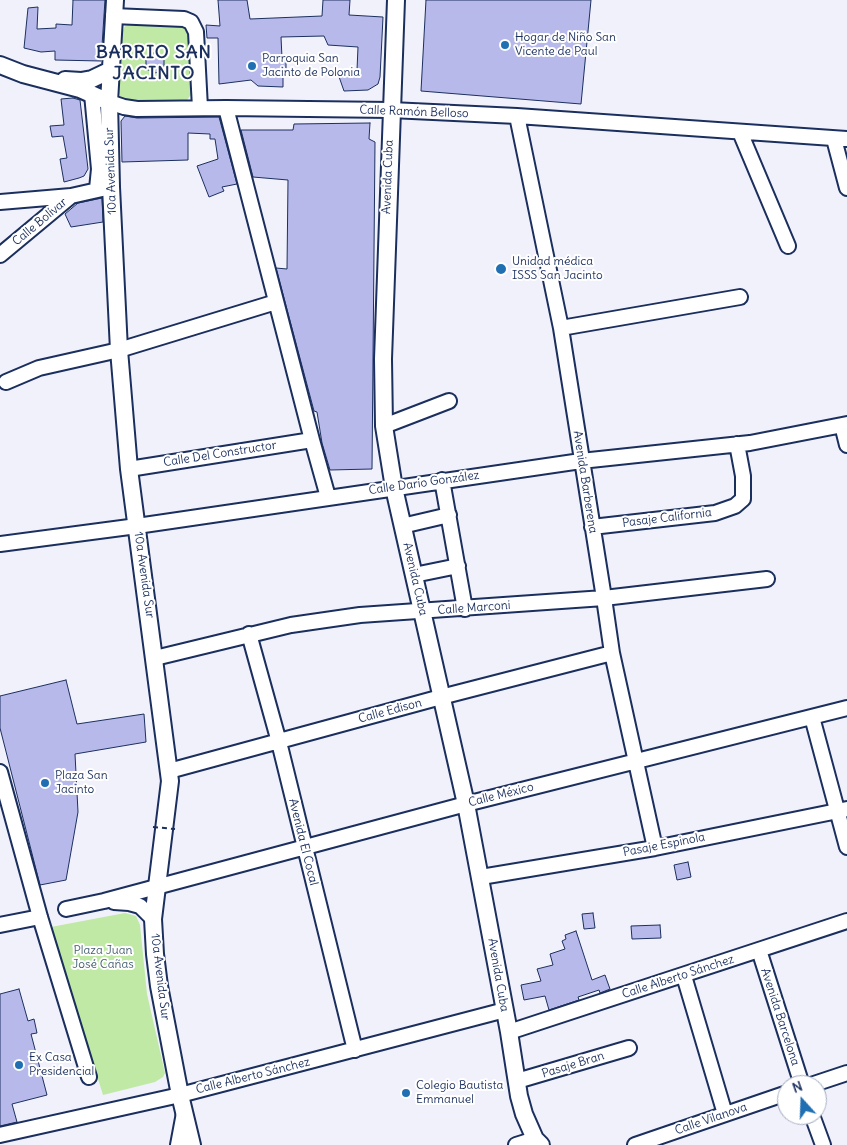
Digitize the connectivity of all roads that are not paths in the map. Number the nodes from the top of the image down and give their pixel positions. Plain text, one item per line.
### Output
1 (396, 0) edge
2 (114, 8) edge
3 (0, 65) edge
4 (111, 70) junction
5 (48, 80) junction
6 (92, 94) junction
7 (109, 102) junction
8 (200, 108) junction
9 (226, 108) junction
10 (391, 110) junction
11 (517, 116) junction
12 (740, 132) junction
13 (841, 139) edge
14 (104, 188) junction
15 (847, 188) edge
16 (71, 196) junction
17 (0, 202) edge
18 (788, 246) dead end
19 (0, 256) edge
20 (740, 297) dead end
21 (276, 302) junction
22 (561, 328) junction
23 (119, 350) junction
24 (6, 382) dead end
25 (449, 401) dead end
26 (844, 425) edge
27 (384, 426) junction
28 (312, 440) junction
29 (738, 444) junction
30 (847, 445) edge
31 (581, 460) junction
32 (130, 469) junction
33 (442, 480) junction
34 (394, 488) junction
35 (328, 498) junction
36 (448, 515) junction
37 (137, 526) junction
38 (402, 526) junction
39 (592, 527) junction
40 (0, 544) edge
41 (458, 566) junction
42 (414, 575) junction
43 (766, 579) dead end
44 (604, 598) junction
45 (465, 609) junction
46 (422, 612) junction
47 (249, 634) junction
48 (612, 653) junction
49 (155, 658) junction
50 (441, 697) junction
51 (847, 708) edge
52 (812, 717) junction
53 (279, 742) junction
54 (636, 761) junction
55 (169, 770) junction
56 (0, 772) edge
57 (466, 804) junction
58 (842, 810) edge
59 (305, 847) junction
60 (847, 847) edge
61 (655, 848) junction
62 (480, 877) junction
63 (156, 886) junction
64 (104, 901) junction
65 (66, 909) dead end
66 (40, 916) junction
67 (153, 919) junction
68 (847, 921) edge
69 (0, 925) edge
70 (759, 950) junction
71 (684, 976) junction
72 (505, 1010) junction
73 (509, 1032) junction
74 (629, 1048) dead end
75 (355, 1050) junction
76 (847, 1073) edge
77 (799, 1075) edge
78 (89, 1077) dead end
79 (827, 1079) edge
80 (517, 1081) junction
81 (180, 1095) junction
82 (777, 1096) edge
83 (184, 1113) junction
84 (725, 1114) junction
85 (816, 1125) edge
86 (2, 1138) edge
87 (538, 1142) edge
88 (178, 1145) edge
89 (192, 1145) edge
90 (516, 1145) edge
91 (635, 1145) edge
92 (823, 1145) edge

1 - 10 main road, Avenida Cuba
2 - 4 main road, 10a Avenida Sur
2 - 8 street
3 - 5 main road, Calle Ramón Belloso
4 - 5 main road
4 - 7 main road, 10a Avenida Sur
5 - 6 main road, Calle Ramón Belloso
6 - 7 main road, Calle Ramón Belloso
6 - 14 street, 10a Avenida Sur
7 - 8 street, Calle Ramón Belloso
7 - 14 main road, 10a Avenida Sur
8 - 9 street, Calle Ramón Belloso
9 - 10 street, Calle Ramón Belloso
9 - 21 street
10 - 11 street, Calle Ramón Belloso
10 - 27 main road, Avenida Cuba
11 - 12 street, Calle Ramón Belloso
11 - 22 street, Avenida Barberena
12 - 13 street, Calle Ramón Belloso
12 - 18 street
13 - 15 street
14 - 16 street, Calle Bolívar
14 - 23 main road, 10a Avenida Sur
16 - 17 street
16 - 19 street, Calle Bolívar
20 - 22 street
21 - 23 street
21 - 28 street
22 - 31 street, Avenida Barberena
23 - 24 street
23 - 32 main road, 10a Avenida Sur
25 - 27 street
26 - 29 street, Calle Darío González
26 - 30 street
27 - 34 main road, Avenida Cuba
28 - 32 street, Calle Del Constructor
28 - 35 street
29 - 31 street, Calle Darío González
29 - 39 street, Pasaje California
31 - 33 street, Calle Darío González
31 - 39 street, Avenida Barberena
32 - 37 main road, 10a Avenida Sur
33 - 34 street, Calle Darío González
33 - 36 street
34 - 35 street, Calle Darío González
34 - 38 main road, Avenida Cuba
35 - 37 street, Calle Darío González
36 - 38 street
36 - 41 street
37 - 40 street, Calle Darío González
37 - 49 main road, 10a Avenida Sur
38 - 42 main road, Avenida Cuba
39 - 44 street, Avenida Barberena
41 - 42 street
41 - 45 street
42 - 46 main road, Avenida Cuba
43 - 44 street, Calle Marconi
44 - 45 street, Calle Marconi
44 - 48 street, Avenida Barberena
45 - 46 street, Calle Marconi
46 - 47 street, Calle Marconi
46 - 50 main road, Avenida Cuba
47 - 49 street, Calle Marconi
47 - 53 street, Avenida El Cocal
48 - 50 street, Calle Edison
48 - 54 street, Avenida Barberena
49 - 55 main road, 10a Avenida Sur
50 - 53 street, Calle Edison
50 - 57 main road, Avenida Cuba
51 - 52 street, Calle México
52 - 54 street, Calle México
52 - 58 street
53 - 55 street, Calle Edison
53 - 59 street, Avenida El Cocal
54 - 57 street, Calle México
54 - 61 street, Avenida Barberena
55 - 63 main road, 10a Avenida Sur
56 - 66 street
57 - 59 street, Calle México
57 - 62 main road, Avenida Cuba
58 - 60 street
58 - 61 street, Pasaje Espinola
59 - 63 street, Calle México
59 - 75 street, Avenida El Cocal
61 - 62 street, Pasaje Espinola
62 - 72 main road, Avenida Cuba
63 - 64 street, Calle México
63 - 67 main road, 10a Avenida Sur
64 - 65 street
64 - 67 street
66 - 69 street
66 - 78 street
67 - 81 main road, 10a Avenida Sur
68 - 70 street, Calle Alberto Sánchez
70 - 71 street, Calle Alberto Sánchez
70 - 77 street, Avenida Barcelona
71 - 73 street, Calle Alberto Sánchez
71 - 84 street
72 - 73 main road, Avenida Cuba
72 - 75 street, Calle Alberto Sánchez
73 - 80 main road, Avenida Cuba
74 - 80 street, Pasaje Bran
75 - 81 street, Calle Alberto Sánchez
76 - 79 street
80 - 87 main road, Avenida Cuba
81 - 83 main road, 10a Avenida Sur
81 - 86 street, Calle Alberto Sánchez
82 - 84 street, Calle Vilanova
83 - 88 street
83 - 89 main road, 10a Avenida Sur
84 - 91 street, Calle Vilanova
85 - 92 street
87 - 90 street

